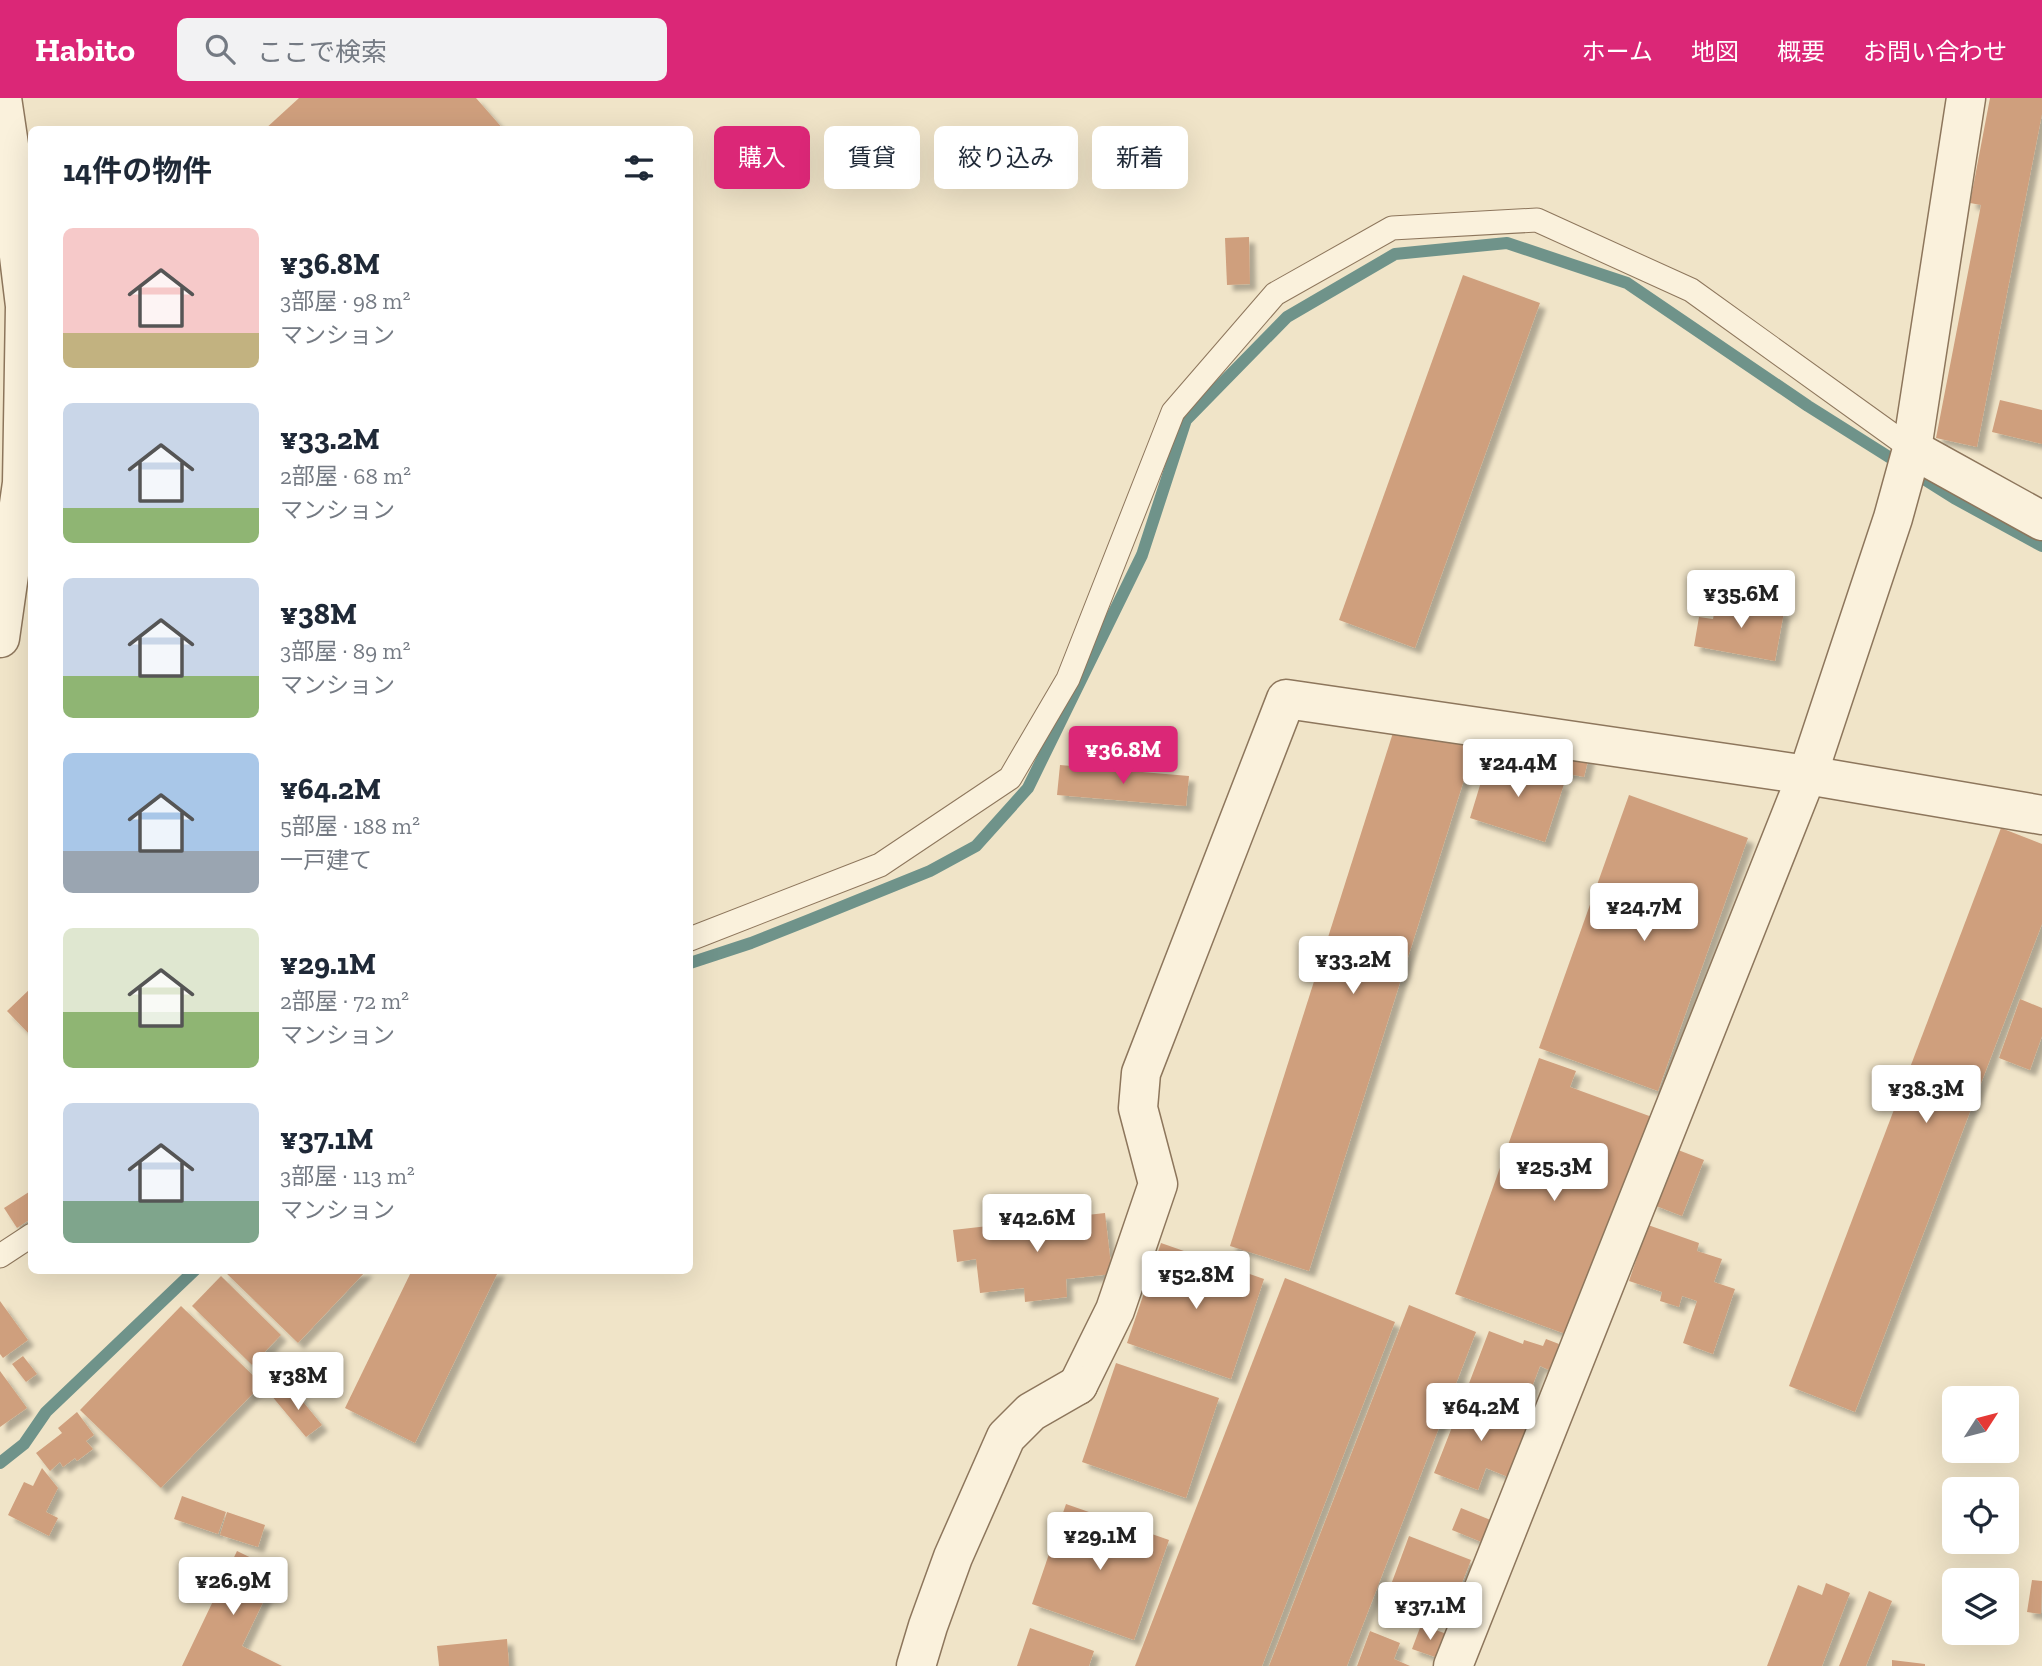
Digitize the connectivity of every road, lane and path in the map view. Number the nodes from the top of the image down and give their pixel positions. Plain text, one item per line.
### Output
1 (2, 98) edge
2 (1966, 98) edge
3 (1907, 465) junction
4 (2042, 521) edge
5 (0, 638) edge
6 (1807, 775) junction
7 (2042, 815) edge
8 (693, 938) edge
9 (28, 1238) edge
10 (0, 1256) edge
11 (916, 1666) edge
12 (1453, 1666) edge

1 - 5 street
2 - 3 street
3 - 4 street
3 - 6 street
3 - 8 lane
6 - 7 street
6 - 11 street
6 - 12 street
9 - 10 lane

